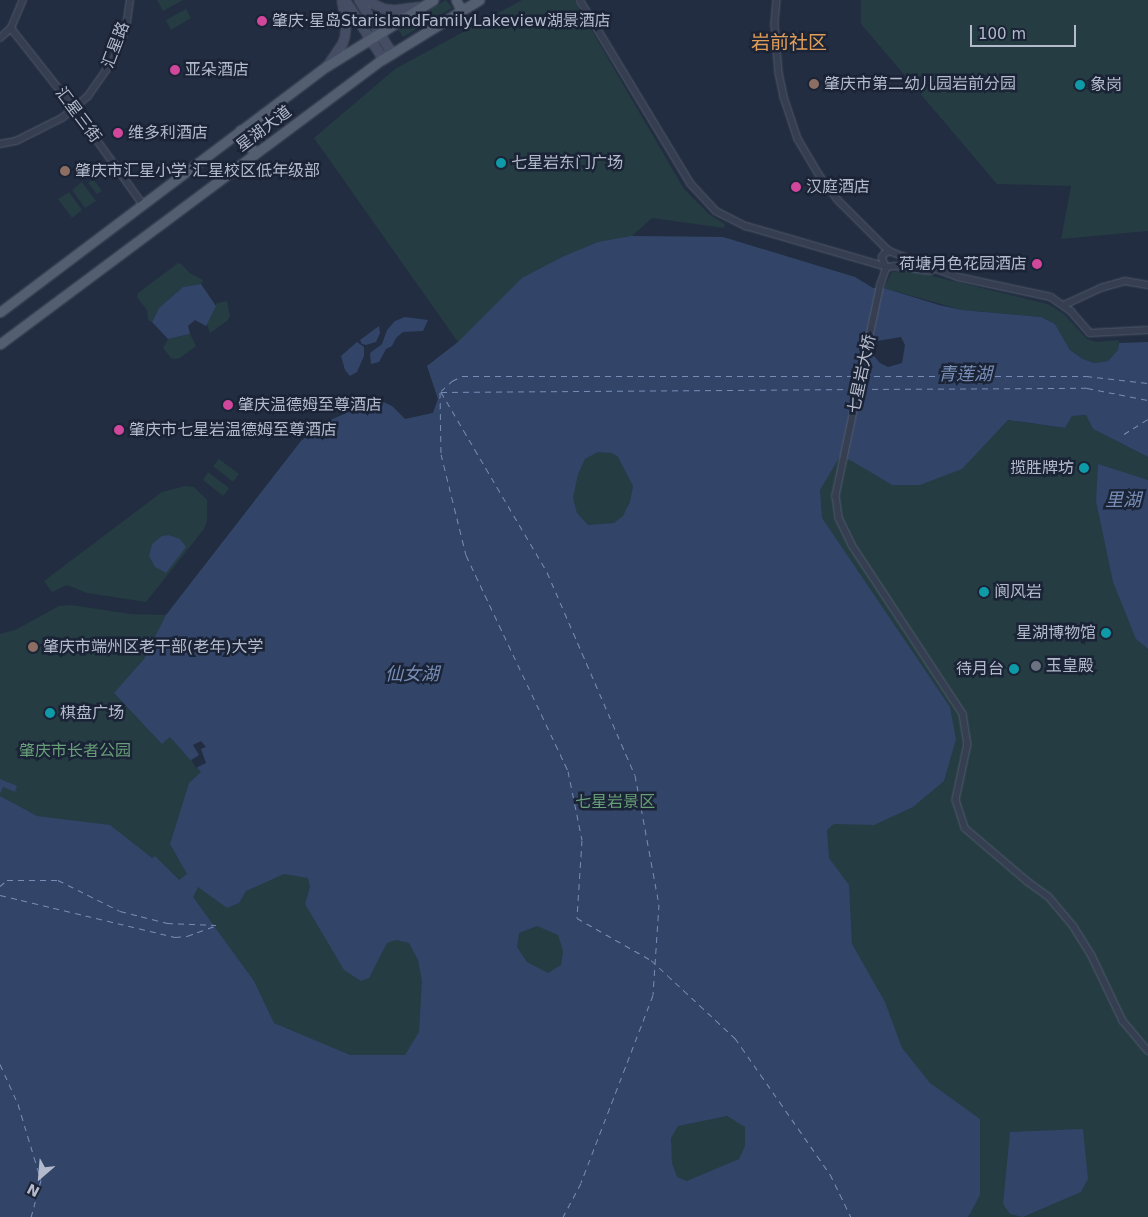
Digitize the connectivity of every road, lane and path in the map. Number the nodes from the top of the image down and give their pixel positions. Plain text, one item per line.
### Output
1 (23, 0) edge
2 (130, 0) edge
3 (343, 0) edge
4 (359, 0) edge
5 (366, 0) edge
6 (433, 0) edge
7 (456, 0) edge
8 (479, 0) edge
9 (580, 0) edge
10 (778, 0) edge
11 (421, 7) junction
12 (461, 10) junction
13 (11, 28) junction
14 (379, 32) junction
15 (0, 38) edge
16 (370, 38) junction
17 (392, 53) junction
18 (383, 59) junction
19 (327, 66) junction
20 (75, 109) junction
21 (240, 130) junction
22 (0, 144) edge
23 (255, 154) junction
24 (142, 204) junction
25 (891, 252) junction
26 (886, 266) junction
27 (894, 266) junction
28 (938, 272) junction
29 (1148, 285) edge
30 (1064, 305) junction
31 (0, 312) edge
32 (1148, 330) edge
33 (0, 344) edge
34 (1148, 1051) edge

1 - 13 street
2 - 20 street, 汇星路
3 - 16 main road
3 - 19 main road
4 - 14 main road
5 - 11 main road
6 - 11 main road, 星湖大道
7 - 12 main road
8 - 12 main road, 星湖大道
9 - 26 street
10 - 25 street
11 - 14 main road, 星湖大道
12 - 17 main road, 星湖大道
13 - 15 street
13 - 20 street, 汇星三街
14 - 16 main road, 星湖大道
14 - 17 main road
16 - 18 main road
16 - 19 main road, 星湖大道
17 - 18 main road, 星湖大道
18 - 23 main road, 星湖大道
19 - 21 main road, 星湖大道
20 - 22 street, 汇星路
20 - 24 street, 汇星三街
21 - 23 main road
21 - 24 main road, 星湖大道
23 - 33 main road, 星湖大道
24 - 31 main road, 星湖大道
25 - 26 street, 七星岩大桥
25 - 27 street
25 - 28 street
26 - 27 street
26 - 34 street, 七星岩大桥
27 - 28 street
28 - 30 street
29 - 30 street
30 - 32 street

